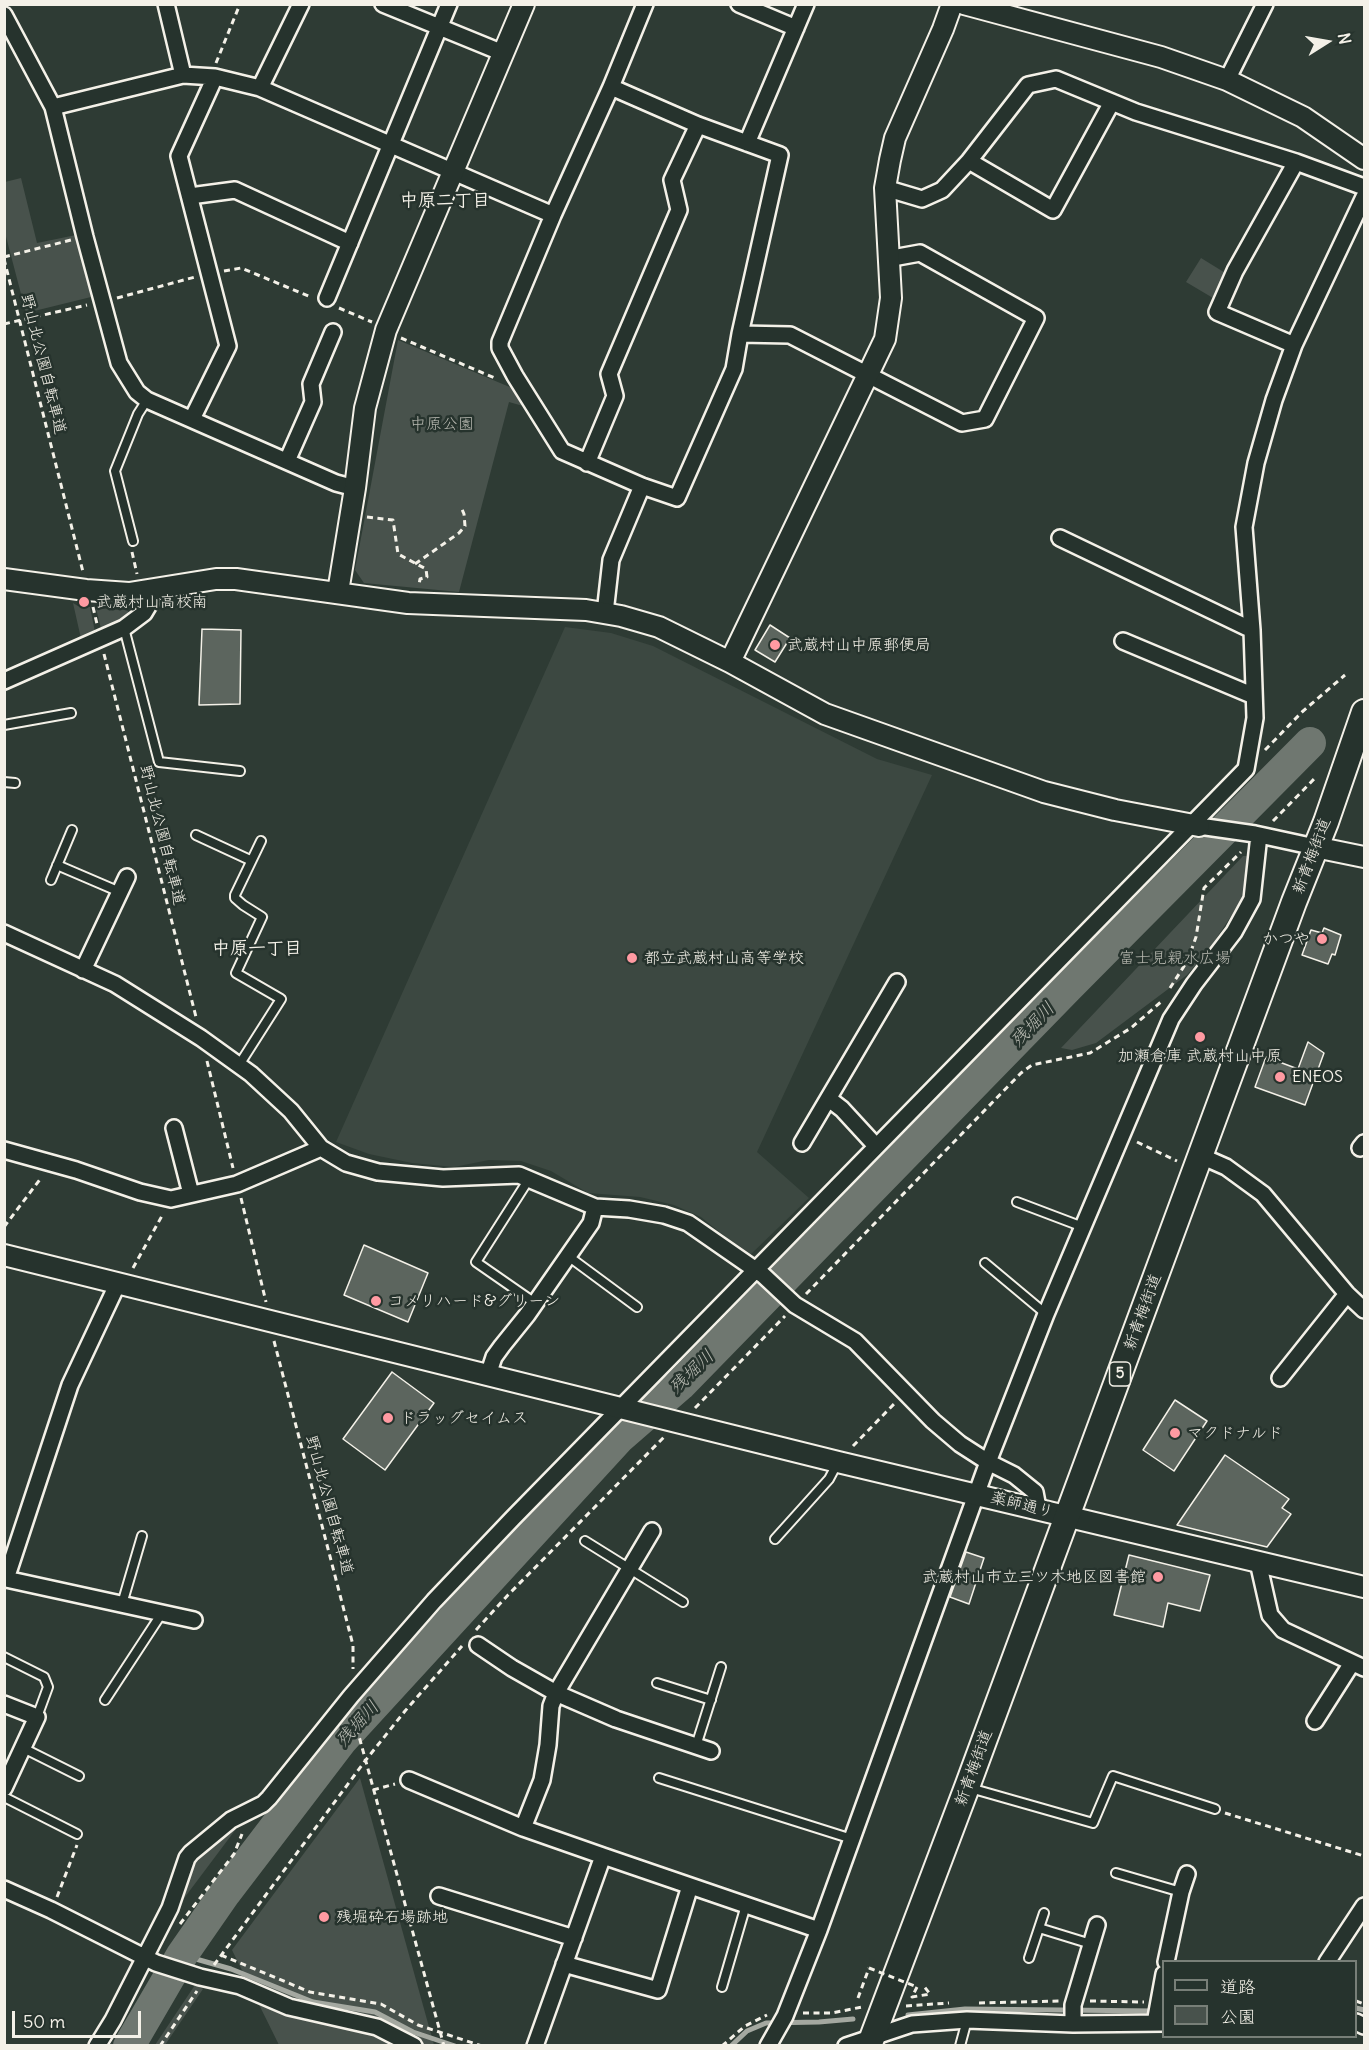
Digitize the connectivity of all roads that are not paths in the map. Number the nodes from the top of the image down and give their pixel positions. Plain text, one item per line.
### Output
1 (166, 4) edge
2 (301, 4) edge
3 (383, 4) edge
4 (449, 4) edge
5 (524, 4) edge
6 (645, 4) edge
7 (739, 4) edge
8 (806, 4) edge
9 (952, 4) edge
10 (964, 4) edge
11 (1265, 4) edge
12 (4, 15) edge
13 (440, 28) junction
14 (796, 28) junction
15 (503, 53) junction
16 (214, 72) junction
17 (183, 75) junction
18 (1227, 80) junction
19 (611, 87) junction
20 (260, 88) junction
21 (1112, 102) junction
22 (53, 107) junction
23 (698, 125) junction
24 (747, 143) junction
25 (391, 145) junction
26 (1365, 159) edge
27 (969, 160) junction
28 (1296, 162) junction
29 (452, 171) junction
30 (1365, 187) edge
31 (885, 188) junction
32 (190, 196) junction
33 (1365, 197) edge
34 (553, 215) junction
35 (350, 243) junction
36 (887, 259) junction
37 (325, 301) road end
38 (333, 332) dead end
39 (740, 334) junction
40 (1294, 345) junction
41 (869, 374) junction
42 (147, 400) junction
43 (192, 419) junction
44 (287, 461) junction
45 (587, 463) junction
46 (642, 486) junction
47 (355, 488) junction
48 (1060, 538) dead end
49 (133, 541) road end
50 (4, 579) edge
51 (145, 586) junction
52 (338, 592) junction
53 (605, 613) junction
54 (124, 628) junction
55 (1252, 630) junction
56 (1123, 641) dead end
57 (730, 662) junction
58 (4, 681) edge
59 (1254, 696) junction
60 (1365, 712) edge
61 (71, 713) dead end
62 (4, 725) edge
63 (240, 771) dead end
64 (4, 782) edge
65 (15, 783) dead end
66 (1196, 825) junction
67 (72, 830) dead end
68 (1261, 831) junction
69 (196, 835) dead end
70 (261, 841) dead end
71 (1315, 847) junction
72 (1365, 857) edge
73 (250, 860) junction
74 (57, 865) junction
75 (127, 877) dead end
76 (51, 880) dead end
77 (120, 892) junction
78 (4, 933) edge
79 (83, 970) junction
80 (897, 982) dead end
81 (239, 1065) junction
82 (829, 1099) junction
83 (174, 1128) dead end
84 (802, 1143) dead end
85 (876, 1146) junction
86 (321, 1148) junction
87 (4, 1150) edge
88 (1198, 1163) junction
89 (529, 1179) junction
90 (191, 1194) junction
91 (1017, 1202) dead end
92 (595, 1207) junction
93 (1083, 1227) junction
94 (4, 1256) edge
95 (568, 1256) junction
96 (985, 1263) dead end
97 (759, 1273) junction
98 (123, 1284) junction
99 (1347, 1294) junction
100 (535, 1303) junction
101 (637, 1307) dead end
102 (1365, 1310) edge
103 (1046, 1314) junction
104 (488, 1375) junction
105 (1280, 1378) dead end
106 (624, 1408) junction
107 (843, 1456) junction
108 (988, 1462) junction
109 (976, 1493) junction
110 (1038, 1508) junction
111 (1068, 1517) junction
112 (652, 1531) dead end
113 (142, 1536) dead end
114 (775, 1539) dead end
115 (585, 1541) dead end
116 (1258, 1562) junction
117 (629, 1569) junction
118 (5, 1580) edge
119 (1365, 1587) edge
120 (683, 1602) dead end
121 (122, 1604) junction
122 (162, 1613) junction
123 (194, 1620) dead end
124 (472, 1640) road end
125 (4, 1657) edge
126 (1358, 1665) edge
127 (721, 1667) dead end
128 (657, 1683) dead end
129 (556, 1693) junction
130 (105, 1700) dead end
131 (711, 1700) junction
132 (4, 1704) edge
133 (37, 1717) junction
134 (1315, 1721) dead end
135 (696, 1746) junction
136 (22, 1748) junction
137 (711, 1751) dead end
138 (79, 1776) dead end
139 (659, 1778) dead end
140 (409, 1780) dead end
141 (967, 1787) junction
142 (4, 1788) edge
143 (4, 1797) edge
144 (1215, 1809) road end
145 (523, 1828) junction
146 (77, 1834) road end
147 (852, 1839) junction
148 (603, 1856) junction
149 (1116, 1873) dead end
150 (1187, 1874) dead end
151 (690, 1886) junction
152 (4, 1889) edge
153 (1181, 1892) junction
154 (439, 1896) dead end
155 (747, 1905) junction
156 (1365, 1906) edge
157 (1044, 1913) dead end
158 (1097, 1925) dead end
159 (1039, 1928) junction
160 (819, 1930) junction
161 (573, 1938) junction
162 (1091, 1944) junction
163 (1029, 1958) dead end
164 (150, 1960) junction
165 (1166, 1960) edge
166 (1328, 1960) edge
167 (564, 1964) junction
168 (1162, 1983) edge
169 (722, 1987) dead end
170 (967, 2020) junction
171 (1159, 2023) edge
172 (1073, 2024) junction
173 (871, 2040) edge
174 (97, 2046) edge
175 (414, 2046) edge
176 (535, 2046) edge
177 (768, 2046) edge
178 (846, 2046) edge
179 (960, 2046) edge

1 - 17 street
2 - 20 street
3 - 13 street
4 - 13 street
5 - 15 street
6 - 19 street
7 - 14 street
8 - 14 street
9 - 31 street
10 - 18 street
11 - 18 street
12 - 22 street
13 - 15 street
13 - 25 street
14 - 24 street
15 - 29 street
16 - 17 street
16 - 20 street
16 - 32 street
17 - 22 street
18 - 26 street
19 - 23 street
19 - 34 street
20 - 25 street
21 - 27 street
21 - 27 street
21 - 28 street
22 - 42 street
23 - 24 street
23 - 45 street
24 - 39 street
25 - 29 street
25 - 35 street
27 - 31 street
28 - 30 street
28 - 40 street
29 - 34 street
29 - 47 street
31 - 36 street
32 - 35 street
32 - 43 street
33 - 40 street
34 - 45 street
35 - 37 street
36 - 41 street
36 - 41 street
38 - 44 street
39 - 41 street
39 - 46 street
40 - 55 street
41 - 57 street
42 - 43 street
42 - 49 lane
43 - 44 street
44 - 47 street
45 - 46 street
46 - 53 street
47 - 52 street
48 - 55 street
50 - 51 street
51 - 52 street
51 - 54 street
52 - 53 street
53 - 57 street
54 - 58 street
54 - 63 lane
55 - 59 street
56 - 59 street
57 - 66 street
59 - 66 street
60 - 71 main road, 新青梅街道 / 5
61 - 62 lane
64 - 65 lane
66 - 68 street
66 - 85 street
67 - 74 lane
68 - 71 street
68 - 93 street
69 - 73 lane
70 - 73 lane
71 - 72 street
71 - 88 main road, 新青梅街道 / 5
73 - 81 lane
74 - 76 lane
74 - 77 lane
75 - 77 street
77 - 79 street
78 - 79 street
79 - 81 street
80 - 82 street
81 - 86 street
82 - 84 street
82 - 85 street
83 - 90 street
85 - 97 street
86 - 89 street
86 - 90 street
87 - 90 street
88 - 99 street
88 - 111 main road, 新青梅街道 / 5
89 - 92 street
89 - 100 lane
91 - 93 lane
92 - 95 street
92 - 97 street
93 - 103 street
94 - 98 street, 薬師通り
95 - 100 street
95 - 101 lane
96 - 103 lane
97 - 106 street
97 - 108 street
98 - 104 street, 薬師通り
98 - 118 street
99 - 102 street
99 - 105 street
100 - 104 street
103 - 108 street
104 - 106 street, 薬師通り
106 - 107 street, 薬師通り
106 - 164 street
107 - 109 street, 薬師通り
107 - 114 lane
108 - 109 street
108 - 110 street
109 - 110 street, 薬師通り
109 - 147 street
110 - 111 street, 薬師通り
111 - 116 street, 薬師通り
111 - 141 main road, 新青梅街道 / 5
112 - 117 street
113 - 121 lane
115 - 117 lane
116 - 119 street, 薬師通り
116 - 126 street
117 - 120 lane
117 - 129 street
118 - 121 street
121 - 122 street
122 - 123 street
122 - 130 lane
124 - 129 street
125 - 133 lane
126 - 134 street
127 - 131 lane
128 - 131 lane
129 - 135 street
129 - 145 street
131 - 135 lane
132 - 133 street
133 - 136 street
135 - 137 street
136 - 138 lane
136 - 142 street
139 - 147 lane
140 - 145 street
141 - 144 lane
141 - 173 main road, 新青梅街道 / 5
143 - 146 lane
145 - 148 street
147 - 160 street
148 - 151 street
148 - 161 street
149 - 153 lane
150 - 153 street
151 - 155 street
151 - 167 street
152 - 164 street
153 - 165 street
154 - 161 street
155 - 160 street
155 - 169 lane
156 - 166 street
157 - 159 lane
158 - 162 street
159 - 162 lane
159 - 163 lane
160 - 177 street
161 - 167 street
162 - 172 street
164 - 174 street
164 - 175 street
167 - 176 street
168 - 171 street
170 - 172 street
170 - 173 street
170 - 179 lane
171 - 172 street
173 - 178 street

